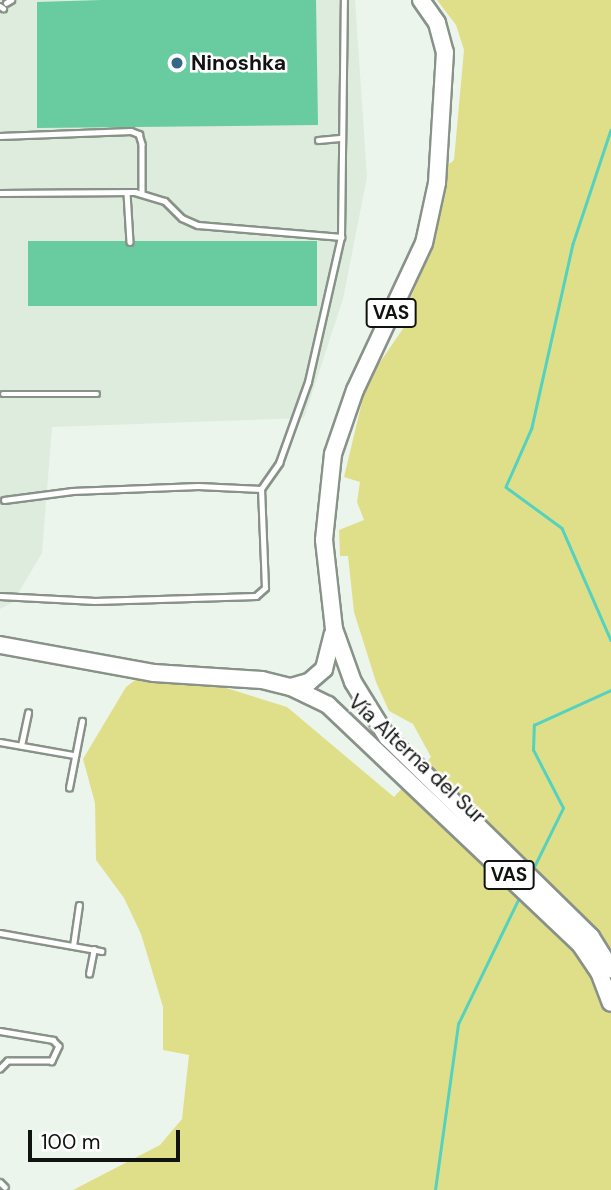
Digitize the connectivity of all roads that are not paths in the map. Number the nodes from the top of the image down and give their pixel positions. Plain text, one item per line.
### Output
1 (344, 0) edge
2 (421, 0) edge
3 (0, 136) edge
4 (340, 138) junction
5 (318, 139) dead end
6 (0, 193) edge
7 (127, 193) junction
8 (142, 194) junction
9 (341, 237) junction
10 (130, 242) dead end
11 (3, 394) dead end
12 (97, 394) dead end
13 (261, 489) junction
14 (4, 500) dead end
15 (0, 596) edge
16 (334, 629) junction
17 (0, 635) edge
18 (0, 645) edge
19 (205, 673) junction
20 (291, 687) junction
21 (28, 712) dead end
22 (82, 721) dead end
23 (0, 742) edge
24 (21, 746) junction
25 (74, 755) junction
26 (404, 765) junction
27 (69, 788) dead end
28 (79, 905) dead end
29 (0, 933) edge
30 (73, 946) junction
31 (94, 949) junction
32 (101, 951) dead end
33 (611, 969) edge
34 (89, 974) dead end
35 (608, 996) edge
36 (0, 1031) edge
37 (0, 1069) edge
38 (0, 1182) edge
39 (5, 1187) dead end

1 - 4 lane
2 - 16 highway, Vía Alterna del Sur / VAS
3 - 8 lane
4 - 5 lane
4 - 9 lane
6 - 7 lane
7 - 8 lane
7 - 10 lane
8 - 9 lane
9 - 13 lane
11 - 12 lane
13 - 14 lane
13 - 15 lane
16 - 20 highway
16 - 26 highway, Vía Alterna del Sur / VAS
17 - 19 highway
18 - 19 highway, Vía Alterna del Sur / VAS
19 - 20 highway, Vía Alterna del Sur / VAS
20 - 26 highway, Vía Alterna del Sur / VAS
21 - 24 lane
22 - 25 lane
23 - 24 lane
24 - 25 lane
25 - 27 lane
26 - 33 highway, Vía Alterna del Sur / VAS
26 - 35 highway, Vía Alterna del Sur / VAS
28 - 30 lane
29 - 30 lane
30 - 31 lane
31 - 32 lane
31 - 34 lane
36 - 37 lane
38 - 39 lane

